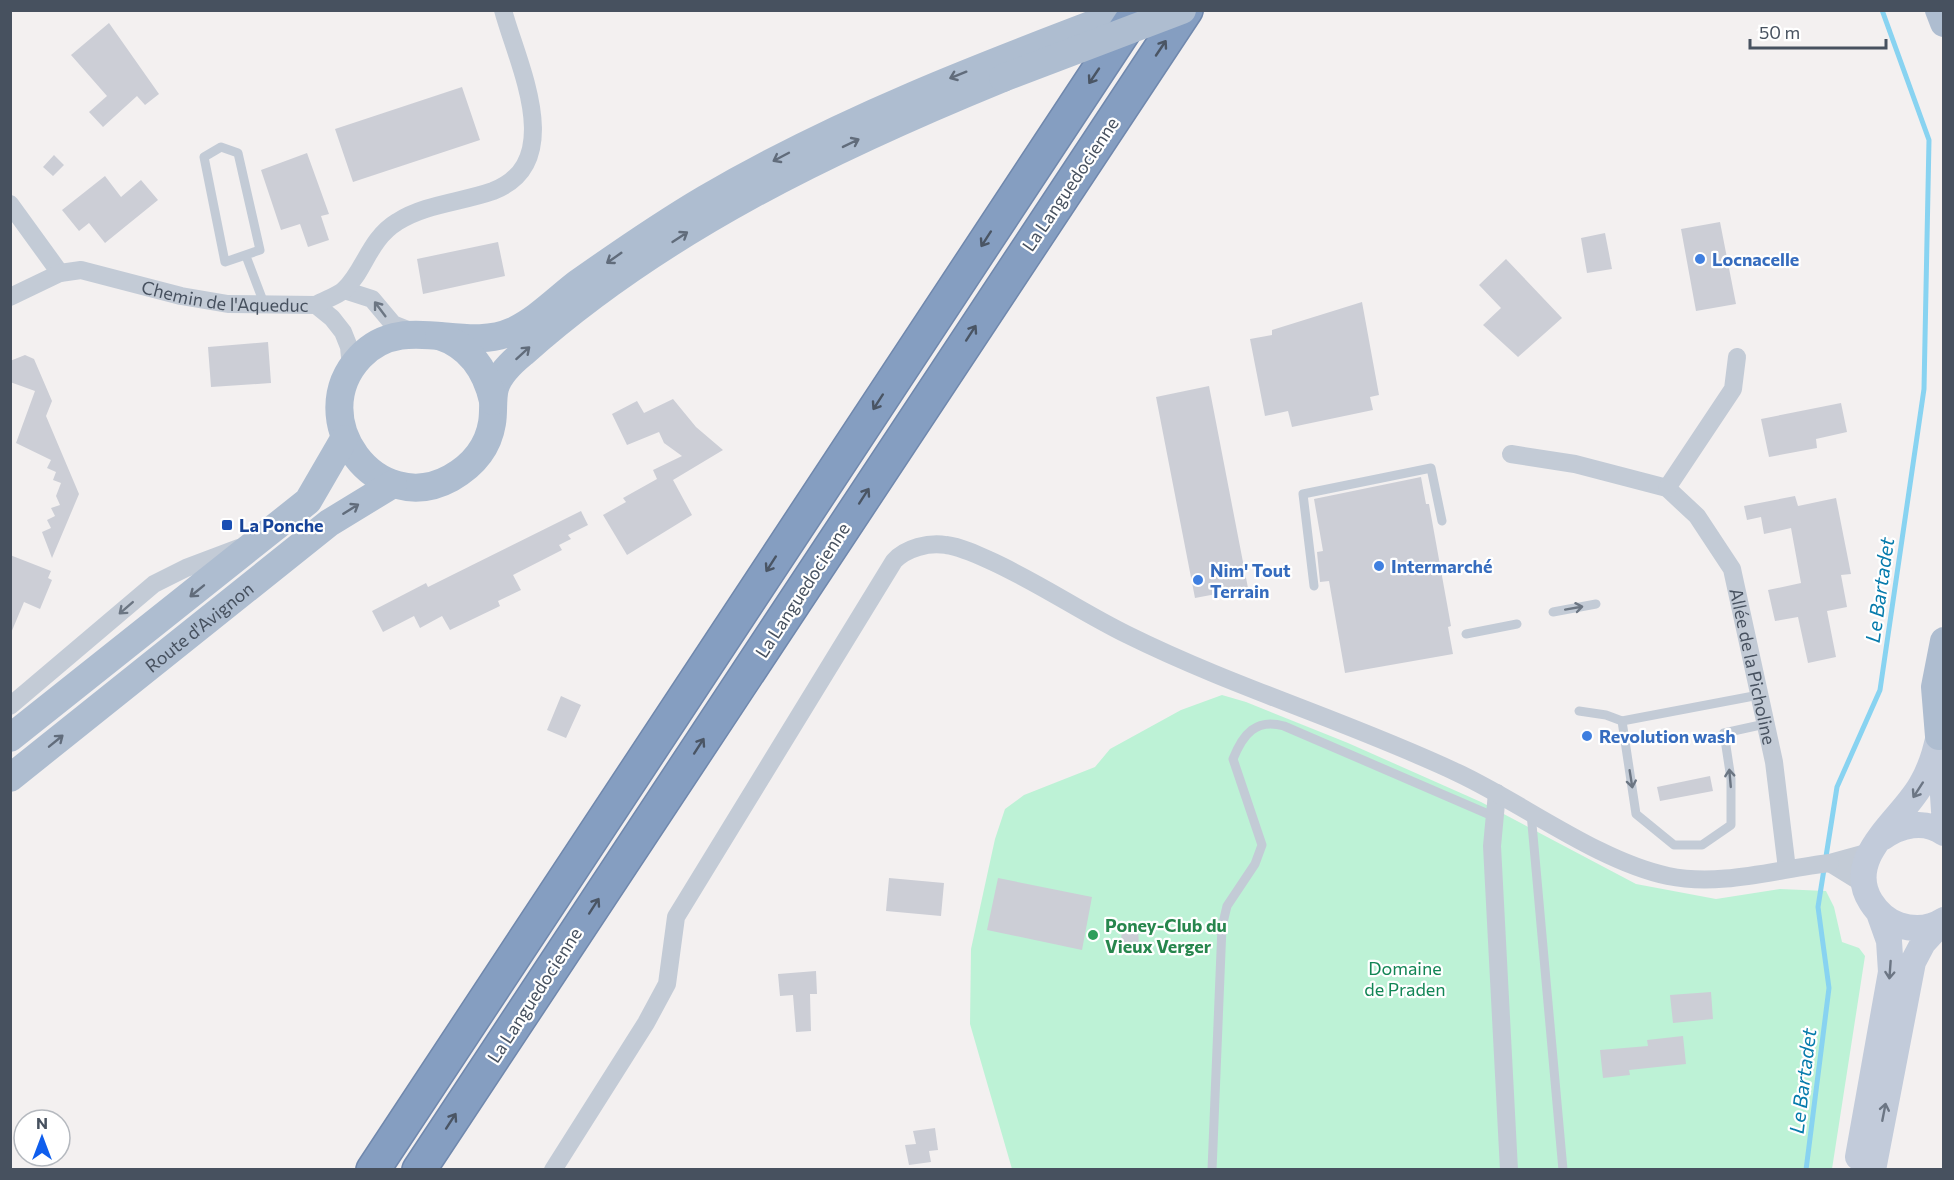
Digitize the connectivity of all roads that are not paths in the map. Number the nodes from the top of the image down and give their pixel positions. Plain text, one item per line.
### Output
1 (503, 10) edge
2 (1131, 10) edge
3 (1138, 10) edge
4 (1184, 10) edge
5 (1939, 10) edge
6 (1944, 23) edge
7 (1008, 66) junction
8 (10, 204) edge
9 (246, 256) junction
10 (60, 273) junction
11 (344, 290) junction
12 (10, 297) edge
13 (316, 305) junction
14 (265, 306) junction
15 (422, 333) junction
16 (1737, 357) dead end
17 (351, 368) junction
18 (493, 401) junction
19 (345, 439) junction
20 (1511, 453) dead end
21 (393, 484) junction
22 (1667, 488) junction
23 (1442, 521) dead end
24 (269, 532) junction
25 (1314, 586) dead end
26 (1596, 604) dead end
27 (1553, 612) dead end
28 (1516, 624) dead end
29 (1466, 634) dead end
30 (1944, 641) edge
31 (1759, 695) junction
32 (10, 706) edge
33 (1579, 711) dead end
34 (1622, 721) junction
35 (1765, 724) junction
36 (1941, 726) edge
37 (10, 738) edge
38 (10, 778) edge
39 (1497, 793) junction
40 (1530, 811) junction
41 (1944, 811) edge
42 (1495, 817) junction
43 (1944, 833) edge
44 (1875, 846) junction
45 (1830, 863) junction
46 (1787, 869) junction
47 (1864, 884) junction
48 (1879, 913) junction
49 (1944, 920) edge
50 (373, 1170) edge
51 (419, 1170) edge
52 (553, 1170) edge
53 (1212, 1170) edge
54 (1509, 1170) edge
55 (1563, 1170) edge
56 (1855, 1170) edge
57 (1873, 1170) edge

1 - 11 street
2 - 7 main road
3 -> 50 highway
4 - 7 main road, bridge
51 -> 4 highway, La Languedocienne
5 - 6 main road
7 -> 15 main road
18 -> 7 main road
8 - 10 street
9 - 9 lane
9 - 14 lane
10 - 12 street, Chemin de l'Aqueduc
10 - 14 street, Chemin de l'Aqueduc
11 - 13 street
15 -> 11 street
13 - 14 street, Chemin de l'Aqueduc
13 - 17 street, Chemin de l'Aqueduc
15 - 17 main road
15 - 18 main road
16 - 22 street
17 - 19 main road
18 - 21 main road
19 - 21 main road
19 - 24 main road, Route d'Avignon
20 - 22 street, Allée de la Picholine
38 -> 21 main road, Route d'Avignon
22 - 31 street, Allée de la Picholine
23 - 25 lane
24 -> 32 street
24 -> 37 main road, Route d'Avignon
27 -> 26 lane
28 - 29 lane
30 - 36 main road
31 - 34 lane
31 - 35 street, Allée de la Picholine
33 - 34 lane
34 -> 35 lane
35 - 46 street, Allée de la Picholine
36 - 41 main road
36 -> 44 main road
39 - 40 street
39 - 42 street
39 - 52 street
40 - 46 street
40 - 55 lane
42 - 53 lane
42 - 54 street
43 - 44 main road
44 - 45 street
44 - 47 main road
45 - 46 street
45 - 47 street
47 - 48 main road
48 - 49 main road
48 -> 56 main road
57 -> 49 main road

